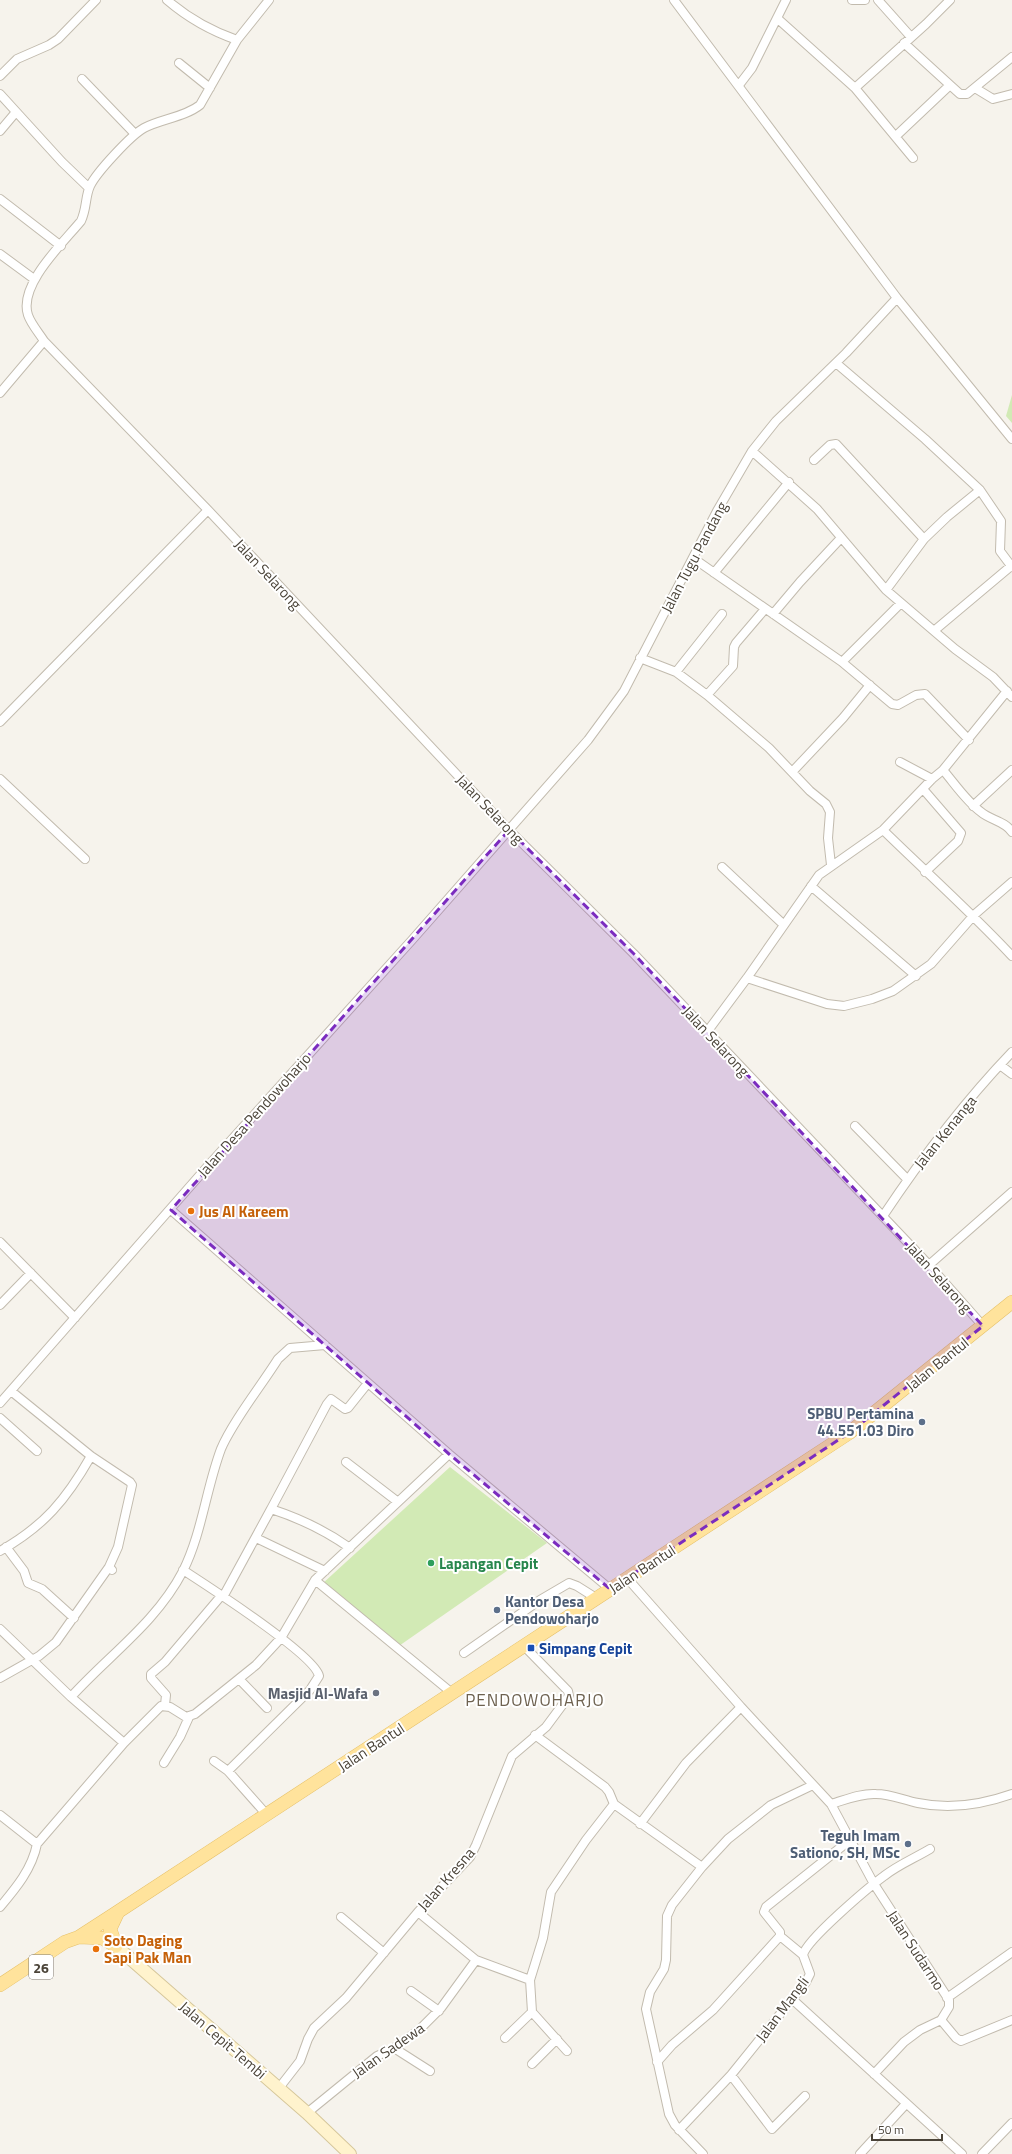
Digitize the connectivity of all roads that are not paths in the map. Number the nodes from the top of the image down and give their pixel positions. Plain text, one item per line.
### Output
1 (96, 0) edge
2 (167, 0) edge
3 (269, 0) edge
4 (674, 0) edge
5 (786, 0) edge
6 (852, 0) edge
7 (865, 0) edge
8 (878, 0) edge
9 (950, 0) edge
10 (778, 19) junction
11 (911, 37) junction
12 (237, 40) junction
13 (904, 43) junction
14 (1012, 58) edge
15 (179, 63) dead end
16 (0, 76) edge
17 (82, 79) dead end
18 (950, 84) junction
19 (739, 85) junction
20 (210, 88) junction
21 (855, 88) junction
22 (975, 88) junction
23 (0, 94) edge
24 (1012, 94) edge
25 (16, 112) junction
26 (0, 131) edge
27 (135, 134) junction
28 (896, 136) junction
29 (913, 158) dead end
30 (89, 188) junction
31 (0, 199) edge
32 (61, 246) junction
33 (0, 254) edge
34 (34, 279) junction
35 (897, 298) junction
36 (44, 341) junction
37 (836, 363) junction
38 (0, 393) edge
39 (1012, 439) edge
40 (752, 451) junction
41 (814, 460) dead end
42 (789, 482) junction
43 (980, 490) junction
44 (208, 510) junction
45 (841, 538) junction
46 (924, 539) junction
47 (693, 558) junction
48 (1011, 566) edge
49 (714, 573) junction
50 (886, 590) junction
51 (901, 602) junction
52 (765, 608) junction
53 (722, 614) dead end
54 (773, 614) junction
55 (935, 630) junction
56 (640, 658) junction
57 (842, 662) junction
58 (676, 672) junction
59 (870, 685) junction
60 (1009, 694) edge
61 (708, 695) junction
62 (0, 722) edge
63 (969, 740) junction
64 (900, 762) dead end
65 (943, 770) junction
66 (1012, 770) edge
67 (793, 771) junction
68 (0, 779) edge
69 (932, 779) junction
70 (923, 789) junction
71 (973, 806) junction
72 (509, 830) junction
73 (883, 830) junction
74 (1012, 832) edge
75 (85, 859) dead end
76 (831, 865) junction
77 (722, 867) dead end
78 (925, 872) junction
79 (1012, 882) edge
80 (811, 886) junction
81 (974, 915) junction
82 (784, 925) junction
83 (1012, 956) edge
84 (916, 976) junction
85 (747, 978) junction
86 (708, 1032) junction
87 (1012, 1052) edge
88 (1000, 1064) junction
89 (1012, 1074) edge
90 (854, 1126) dead end
91 (907, 1179) junction
92 (1012, 1192) edge
93 (171, 1210) junction
94 (883, 1216) junction
95 (0, 1242) edge
96 (929, 1265) junction
97 (31, 1273) junction
98 (1012, 1302) edge
99 (0, 1305) edge
100 (75, 1318) junction
101 (983, 1326) junction
102 (325, 1345) junction
103 (368, 1383) junction
104 (11, 1391) junction
105 (0, 1403) edge
106 (0, 1418) edge
107 (37, 1451) dead end
108 (449, 1454) junction
109 (91, 1456) junction
110 (346, 1462) dead end
111 (398, 1502) junction
112 (272, 1509) junction
113 (256, 1538) junction
114 (350, 1548) junction
115 (3, 1549) edge
116 (183, 1570) junction
117 (325, 1571) junction
118 (627, 1578) junction
119 (315, 1580) junction
120 (610, 1589) junction
121 (222, 1596) junction
122 (596, 1598) junction
123 (74, 1618) junction
124 (0, 1630) edge
125 (282, 1638) junction
126 (523, 1645) junction
127 (464, 1653) dead end
128 (32, 1660) junction
129 (0, 1678) edge
130 (239, 1679) junction
131 (452, 1693) junction
132 (71, 1697) junction
133 (165, 1705) junction
134 (741, 1707) junction
135 (267, 1708) dead end
136 (189, 1717) junction
137 (535, 1735) junction
138 (124, 1743) junction
139 (214, 1761) dead end
140 (164, 1763) dead end
141 (228, 1771) junction
142 (813, 1785) junction
143 (1012, 1794) edge
144 (614, 1804) junction
145 (831, 1804) junction
146 (267, 1814) junction
147 (0, 1815) edge
148 (640, 1824) junction
149 (850, 1840) junction
150 (37, 1844) junction
151 (930, 1849) dead end
152 (702, 1867) junction
153 (874, 1884) junction
154 (0, 1907) edge
155 (118, 1912) junction
156 (418, 1912) junction
157 (341, 1916) dead end
158 (96, 1926) junction
159 (780, 1936) junction
160 (79, 1937) junction
161 (116, 1946) junction
162 (1012, 1952) edge
163 (384, 1953) junction
164 (803, 1955) junction
165 (476, 1960) junction
166 (530, 1980) junction
167 (1, 1986) edge
168 (411, 1991) dead end
169 (947, 1998) junction
170 (792, 1999) junction
171 (439, 2011) junction
172 (532, 2012) junction
173 (941, 2020) junction
174 (1012, 2020) edge
175 (505, 2038) dead end
176 (557, 2039) junction
177 (394, 2048) junction
178 (567, 2051) dead end
179 (657, 2062) junction
180 (532, 2064) dead end
181 (430, 2071) dead end
182 (874, 2074) junction
183 (732, 2075) junction
184 (279, 2088) junction
185 (805, 2096) dead end
186 (905, 2104) junction
187 (307, 2113) junction
188 (1012, 2124) edge
189 (679, 2130) junction
190 (344, 2152) edge
191 (703, 2154) edge
192 (860, 2154) edge
193 (962, 2154) edge
194 (982, 2154) edge

1 - 16 street
2 - 12 street
3 - 12 street
4 - 19 street
5 - 10 street
6 - 7 street
8 - 11 street
9 - 11 street
10 - 19 street
10 - 21 street
11 - 13 street
12 - 20 street
13 - 18 street
13 - 21 street
14 - 22 street
15 - 20 street
17 - 27 street
18 - 22 street
18 - 28 street
19 - 35 street
20 - 27 street
21 - 28 street
22 - 24 street
23 - 25 street
25 - 26 street
25 - 30 street
27 - 30 street
28 - 29 street
30 - 32 street, Jalan Selarong
31 - 32 street
32 - 34 street, Jalan Selarong
33 - 34 street
34 - 36 street, Jalan Selarong
35 - 37 street, Jalan Tugu Pandang
35 - 39 street
36 - 38 street
36 - 44 street, Jalan Selarong
37 - 40 street, Jalan Tugu Pandang
37 - 43 street
40 - 42 street
40 - 47 street, Jalan Tugu Pandang
41 - 46 street
42 - 45 street
42 - 49 street
43 - 46 street
43 - 48 street
44 - 62 street
44 - 72 street, Jalan Selarong
45 - 50 street
45 - 54 street
46 - 50 street
47 - 49 street
47 - 56 street, Jalan Tugu Pandang
48 - 55 street
49 - 52 street
50 - 51 street
51 - 55 street
51 - 57 street
52 - 54 street
52 - 61 street
53 - 58 street
54 - 57 street
55 - 60 street
56 - 58 street
56 - 72 street, Jalan Tugu Pandang
57 - 59 street
58 - 61 street
59 - 63 street
59 - 67 street
60 - 63 street
61 - 67 street
63 - 65 street
64 - 69 street
65 - 69 street
65 - 71 street
66 - 71 street
67 - 76 street
68 - 75 street
69 - 70 street
70 - 73 street
70 - 78 street
71 - 74 street
72 - 86 street, Jalan Selarong
72 - 93 street, Jalan Desa Pendowoharjo
73 - 76 street
73 - 78 street
76 - 80 street
77 - 82 street
78 - 81 street
79 - 81 street
80 - 82 street
80 - 84 street
81 - 83 street
81 - 84 street
82 - 85 street
84 - 85 street
85 - 86 street
86 - 94 street, Jalan Selarong
87 - 88 street, Jalan Kenanga
88 - 89 street
88 - 91 street, Jalan Kenanga
90 - 91 street
91 - 94 street, Jalan Kenanga
92 - 96 street
93 - 100 street, Jalan Desa Pendowoharjo
93 - 102 street
94 - 96 street, Jalan Selarong
95 - 97 street
96 - 101 street, Jalan Selarong
97 - 99 street
97 - 100 street
98 - 101 main road, Jalan Bantul / 26
100 - 104 street, Jalan Desa Pendowoharjo
101 - 118 main road, Jalan Bantul / 26
102 - 103 street
102 - 116 street
103 - 108 street
103 - 112 street
104 - 105 street, Jalan Desa Pendowoharjo
104 - 109 street
106 - 107 street
108 - 111 street
108 - 120 street
109 - 115 street
109 - 123 street
110 - 111 street
111 - 114 street
112 - 113 street
112 - 114 street
113 - 117 street
113 - 121 street
114 - 117 street
115 - 123 street
116 - 121 street
116 - 132 street
117 - 119 street
118 - 120 main road, Jalan Bantul / 26
118 - 134 street, Jalan Sudarmo
119 - 125 street
119 - 131 street
120 - 122 main road, Jalan Bantul / 26
121 - 125 street
121 - 133 street
122 - 126 main road, Jalan Bantul / 26
122 - 127 street
123 - 128 street
124 - 128 street
125 - 130 street
125 - 141 street
126 - 131 main road, Jalan Bantul / 26
126 - 137 street, Jalan Kresna
128 - 129 street
128 - 132 street
130 - 135 street
130 - 136 street
131 - 146 main road, Jalan Bantul / 26
132 - 138 street
133 - 136 street
133 - 138 street
134 - 142 street, Jalan Sudarmo
134 - 148 street
136 - 140 street
137 - 144 street
137 - 156 street, Jalan Kresna
138 - 150 street
139 - 141 street
141 - 146 street
142 - 145 street, Jalan Sudarmo
142 - 152 street
143 - 145 street
144 - 148 street
144 - 166 street
145 - 149 street, Jalan Sudarmo
146 - 155 main road, Jalan Bantul / 26
147 - 150 street
148 - 152 street
149 - 153 street, Jalan Sudarmo
149 - 159 street
150 - 154 street
151 - 153 street, Jalan Mangli
152 - 179 street
153 - 164 street, Jalan Mangli
153 - 169 street, Jalan Sudarmo
155 - 158 main road, Jalan Bantul / 26
155 - 161 main road
156 - 163 street, Jalan Kresna
156 - 165 street
157 - 163 street
158 - 160 main road, Jalan Bantul / 26
158 - 161 main road, Jalan Cepit-Tembi
159 - 164 street
159 - 179 street
160 - 161 main road
160 - 167 main road, Jalan Bantul / 26
161 - 184 main road, Jalan Cepit-Tembi
162 - 169 street
163 - 184 street, Jalan Kresna
164 - 170 street, Jalan Mangli
165 - 166 street
165 - 171 street, Jalan Sadewa
166 - 172 street
168 - 171 street
169 - 173 street, Jalan Sudarmo
170 - 182 street
170 - 183 street, Jalan Mangli
171 - 177 street, Jalan Sadewa
172 - 175 street
172 - 176 street
173 - 174 street
173 - 182 street
176 - 178 street
176 - 180 street
177 - 181 street
177 - 187 street, Jalan Sadewa
179 - 189 street
182 - 186 street
183 - 185 street
183 - 189 street, Jalan Mangli
184 - 187 main road, Jalan Cepit-Tembi
186 - 192 street
186 - 193 street
187 - 190 main road, Jalan Cepit-Tembi
188 - 194 street
189 - 191 street

